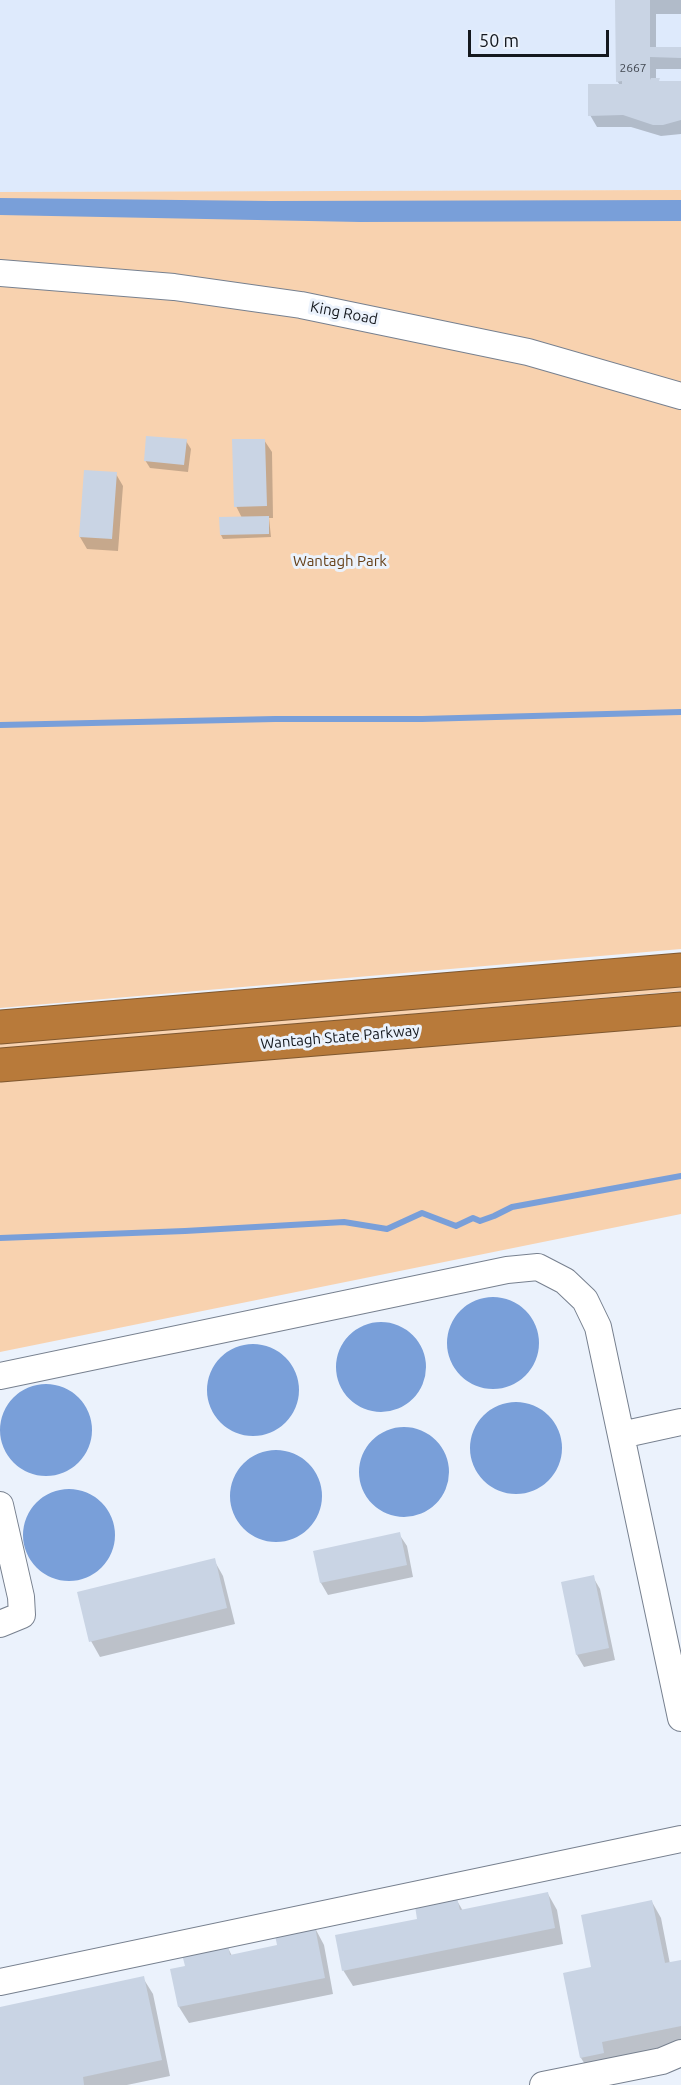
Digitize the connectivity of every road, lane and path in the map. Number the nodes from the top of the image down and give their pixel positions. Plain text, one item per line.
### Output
1 (0, 273) edge
2 (681, 396) edge
3 (681, 970) edge
4 (681, 1009) edge
5 (0, 1027) edge
6 (0, 1065) edge
7 (0, 1376) edge
8 (681, 1422) edge
9 (621, 1435) junction
10 (0, 1505) edge
11 (0, 1624) edge
12 (681, 1718) edge
13 (681, 1839) edge
14 (0, 1982) edge
15 (681, 2053) edge
16 (543, 2085) edge

1 - 2 street, King Road
3 - 5 highway
4 - 6 highway, Wantagh State Parkway
7 - 9 street
8 - 9 street
9 - 12 street
10 - 11 street
13 - 14 street
15 - 16 street

